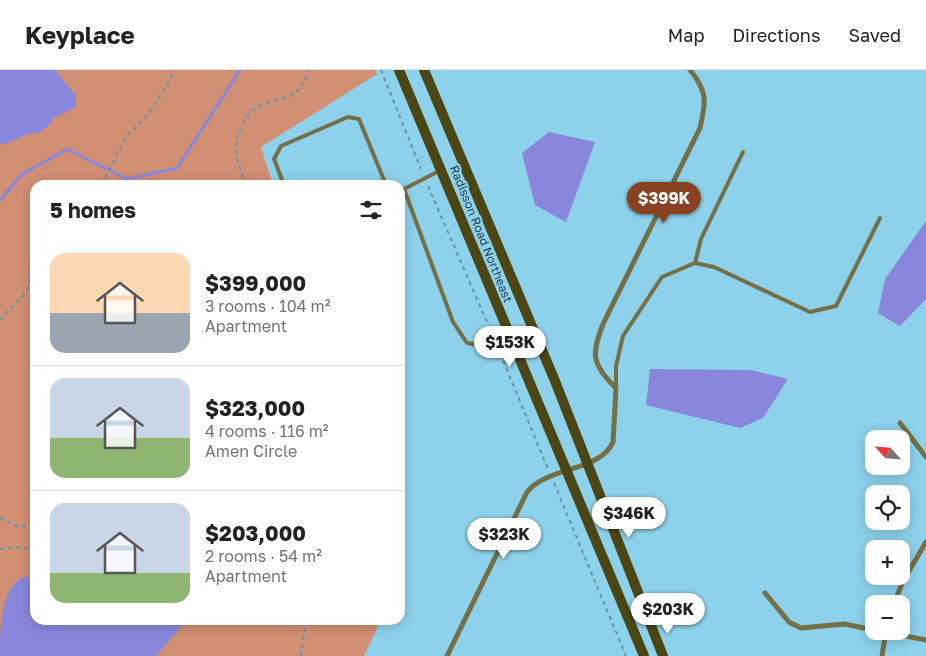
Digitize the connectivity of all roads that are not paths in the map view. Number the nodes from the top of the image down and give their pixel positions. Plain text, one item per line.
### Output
1 (399, 70) edge
2 (424, 70) edge
3 (690, 70) edge
4 (743, 152) dead end
5 (440, 170) junction
6 (282, 180) edge
7 (385, 180) edge
8 (405, 187) edge
9 (405, 196) edge
10 (880, 218) dead end
11 (695, 262) junction
12 (508, 332) junction
13 (616, 388) junction
14 (900, 423) dead end
15 (926, 457) edge
16 (586, 463) junction
17 (567, 469) junction
18 (926, 542) edge
19 (765, 593) dead end
20 (898, 595) edge
21 (865, 628) edge
22 (910, 637) edge
23 (883, 640) edge
24 (926, 640) edge
25 (447, 656) edge
26 (644, 656) edge
27 (663, 656) edge
28 (882, 656) edge

1 - 5 main road, Radisson Road Northeast
2 - 16 main road, Radisson Road Northeast
3 - 13 street
4 - 11 lane
5 - 8 lane
5 - 12 main road, Radisson Road Northeast
6 - 7 lane
9 - 12 lane
10 - 11 lane
11 - 13 lane
12 - 17 main road, Radisson Road Northeast
13 - 16 street
14 - 15 street
16 - 17 street
16 - 27 main road, Radisson Road Northeast
17 - 25 street
17 - 26 main road, Radisson Road Northeast
18 - 20 street
19 - 21 street
22 - 24 street
23 - 28 street

